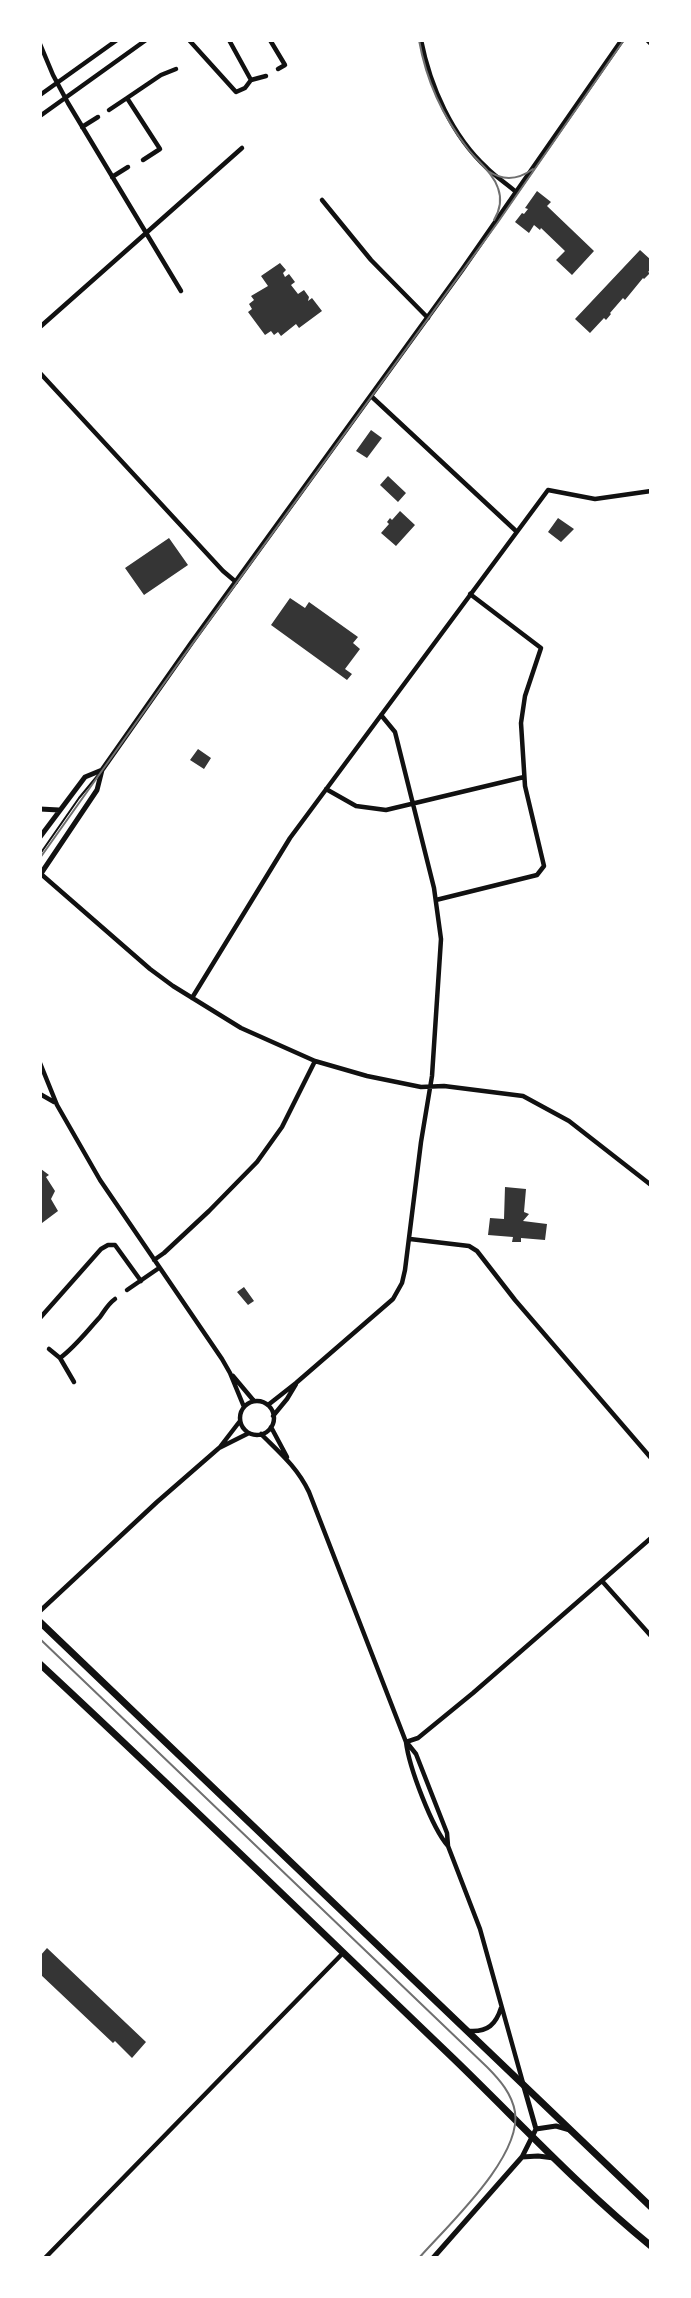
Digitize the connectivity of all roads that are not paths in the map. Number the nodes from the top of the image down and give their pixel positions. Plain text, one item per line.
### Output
1 (117, 40) edge
2 (146, 40) edge
3 (189, 40) edge
4 (229, 40) edge
5 (270, 40) edge
6 (421, 40) edge
7 (622, 40) edge
8 (40, 44) edge
9 (198, 51) junction
10 (192, 55) dead end
11 (176, 69) dead end
12 (278, 69) dead end
13 (266, 76) dead end
14 (251, 80) junction
15 (57, 83) junction
16 (40, 95) edge
17 (65, 98) junction
18 (127, 98) junction
19 (109, 110) dead end
20 (40, 116) edge
21 (98, 117) dead end
22 (82, 127) junction
23 (242, 148) dead end
24 (143, 160) dead end
25 (128, 167) dead end
26 (112, 177) junction
27 (516, 192) junction
28 (321, 200) dead end
29 (146, 234) junction
30 (181, 291) dead end
31 (428, 317) junction
32 (40, 327) edge
33 (40, 373) edge
34 (371, 396) junction
35 (651, 491) edge
36 (516, 531) junction
37 (236, 582) junction
38 (470, 594) junction
39 (381, 715) junction
40 (102, 770) junction
41 (524, 777) junction
42 (326, 789) junction
43 (413, 805) junction
44 (40, 809) edge
45 (59, 810) junction
46 (40, 837) edge
47 (40, 853) edge
48 (41, 875) edge
49 (436, 900) junction
50 (192, 998) junction
51 (315, 1061) junction
52 (40, 1063) edge
53 (430, 1085) junction
54 (40, 1094) edge
55 (57, 1105) junction
56 (651, 1185) edge
57 (410, 1238) junction
58 (154, 1260) junction
59 (159, 1268) junction
60 (141, 1281) junction
61 (127, 1290) dead end
62 (115, 1299) dead end
63 (40, 1318) edge
64 (49, 1349) dead end
65 (60, 1359) junction
66 (230, 1373) junction
67 (74, 1382) dead end
68 (296, 1383) junction
69 (254, 1401) junction
70 (268, 1405) junction
71 (244, 1407) junction
72 (273, 1416) junction
73 (240, 1421) junction
74 (271, 1427) junction
75 (249, 1433) junction
76 (261, 1434) junction
77 (219, 1448) junction
78 (288, 1458) junction
79 (651, 1458) edge
80 (651, 1538) edge
81 (602, 1581) junction
82 (40, 1611) edge
83 (40, 1622) edge
84 (651, 1636) edge
85 (40, 1664) edge
86 (406, 1742) junction
87 (343, 1953) junction
88 (502, 2003) junction
89 (465, 2030) junction
90 (524, 2087) junction
91 (570, 2130) junction
92 (534, 2133) junction
93 (522, 2157) junction
94 (555, 2158) junction
95 (651, 2207) edge
96 (651, 2246) edge
97 (45, 2258) edge
98 (433, 2258) edge

1 - 15 street
2 - 17 street
3 - 9 street
4 - 14 street
5 - 12 street
6 - 27 street
7 - 27 street
8 - 15 street
9 - 10 street
9 - 14 street
11 - 18 street
13 - 14 street
15 - 16 street
15 - 17 street
17 - 20 street
17 - 22 street
18 - 19 street
18 - 24 street
21 - 22 street
22 - 26 street
23 - 29 street
25 - 26 street
26 - 29 street
27 - 31 street
28 - 31 street
29 - 30 street
29 - 32 street
31 - 34 street
33 - 37 street
34 - 36 street
34 - 37 street
35 - 36 street
36 - 38 street
37 - 40 street
38 - 39 street
38 - 41 street
39 - 42 street
39 - 43 street
40 - 45 street
40 - 47 lane
40 - 48 street
41 - 43 street
41 - 49 street
42 - 43 street
42 - 50 street
43 - 49 street
44 - 45 street
45 - 46 street
48 - 50 street
49 - 53 street
50 - 51 street
51 - 53 street
51 - 58 street
52 - 55 street
53 - 56 street
53 - 57 street
54 - 55 street
55 - 58 street
57 - 68 street
57 - 79 street
58 - 59 street
59 - 60 street
59 - 66 street
60 - 61 street
60 - 63 street
62 - 65 street
64 - 65 street
65 - 67 street
66 - 69 street
66 - 71 street
68 - 70 street
68 - 72 street
69 - 70 street
69 - 71 street
70 - 72 street
71 - 73 street
72 - 74 street
73 - 75 street
73 - 77 street
74 - 76 street
74 - 78 street
75 - 76 street
75 - 77 street
76 - 78 street
77 - 82 street
78 - 86 street
80 - 81 street
81 - 84 street
81 - 86 street
83 - 89 main road
85 - 87 main road
86 - 88 street
87 - 92 main road
87 - 97 street
88 - 89 street
88 - 90 street
89 - 90 main road
90 - 91 main road
90 - 92 street
91 - 92 street
91 - 95 main road
92 - 93 street
92 - 94 main road
93 - 94 street
93 - 98 street
94 - 96 main road

